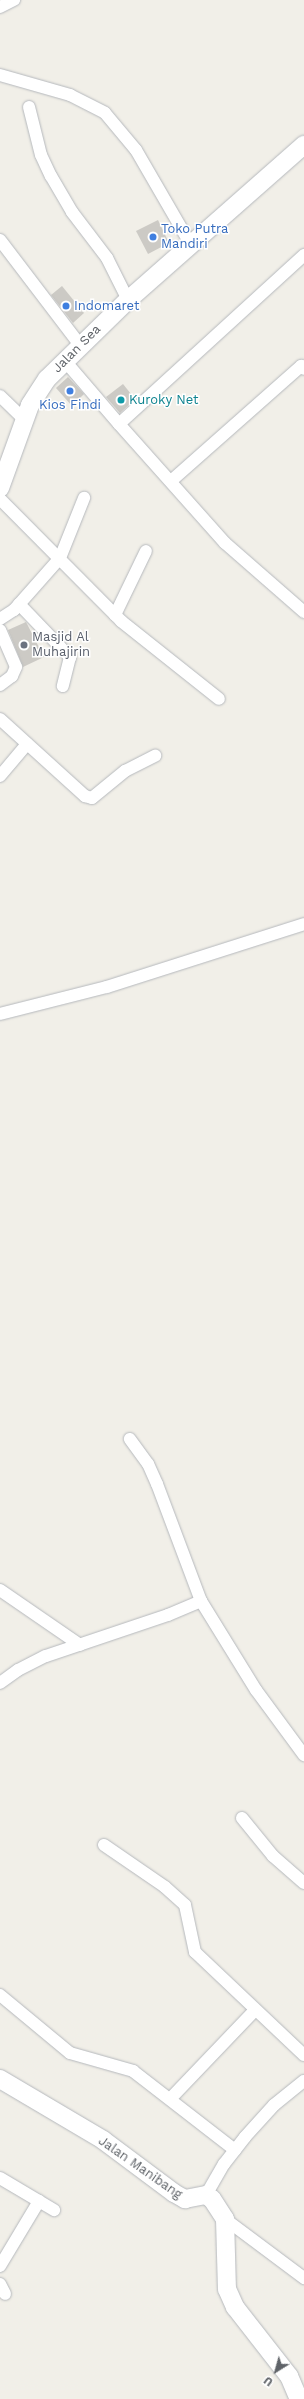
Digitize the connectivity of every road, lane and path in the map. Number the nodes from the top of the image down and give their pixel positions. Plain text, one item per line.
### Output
1 (14, 0) edge
2 (0, 7) edge
3 (0, 75) edge
4 (29, 107) dead end
5 (304, 145) edge
6 (0, 240) edge
7 (191, 245) junction
8 (304, 255) edge
9 (128, 300) junction
10 (80, 345) junction
11 (65, 361) junction
12 (303, 366) edge
13 (0, 396) edge
14 (24, 419) junction
15 (119, 424) junction
16 (171, 481) junction
17 (0, 488) edge
18 (84, 498) dead end
19 (0, 499) edge
20 (146, 550) dead end
21 (60, 558) junction
22 (19, 604) junction
23 (304, 612) edge
24 (115, 615) junction
25 (0, 619) edge
26 (0, 630) edge
27 (0, 685) edge
28 (63, 686) dead end
29 (219, 699) dead end
30 (0, 719) edge
31 (27, 744) junction
32 (155, 756) dead end
33 (0, 776) edge
34 (304, 924) edge
35 (0, 1014) edge
36 (130, 1439) dead end
37 (0, 1590) edge
38 (201, 1601) junction
39 (80, 1645) junction
40 (0, 1683) edge
41 (304, 1755) edge
42 (242, 1818) dead end
43 (104, 1845) dead end
44 (304, 1883) edge
45 (0, 1995) edge
46 (254, 2011) junction
47 (304, 2055) edge
48 (0, 2079) edge
49 (304, 2081) edge
50 (171, 2098) junction
51 (235, 2150) junction
52 (0, 2178) edge
53 (206, 2195) junction
54 (39, 2201) junction
55 (54, 2210) dead end
56 (225, 2219) junction
57 (0, 2266) edge
58 (304, 2278) edge
59 (299, 2399) edge

1 - 2 street
3 - 7 street
4 - 9 street
5 - 7 street, Jalan Sea
6 - 10 street
7 - 9 street, Jalan Sea
8 - 15 street
9 - 10 street, Jalan Sea
10 - 11 street, Jalan Sea
11 - 14 street, Jalan Sea
11 - 15 street
12 - 16 street
13 - 14 street
14 - 17 street, Jalan Sea
15 - 16 street
16 - 23 street
18 - 21 street
19 - 21 street
20 - 24 street
21 - 22 street
21 - 24 street
22 - 25 street
22 - 28 street
24 - 29 street
26 - 27 street
30 - 31 street
31 - 32 street
31 - 33 street
34 - 35 street
36 - 38 street
37 - 39 street
38 - 39 street
38 - 41 street
39 - 40 street
42 - 44 street
43 - 46 street
45 - 50 street
46 - 47 street
46 - 50 street
48 - 53 street, Jalan Manibang
49 - 51 street
50 - 51 street
51 - 53 street
52 - 54 street
53 - 56 street
54 - 55 street
54 - 57 street
56 - 58 street
56 - 59 street

